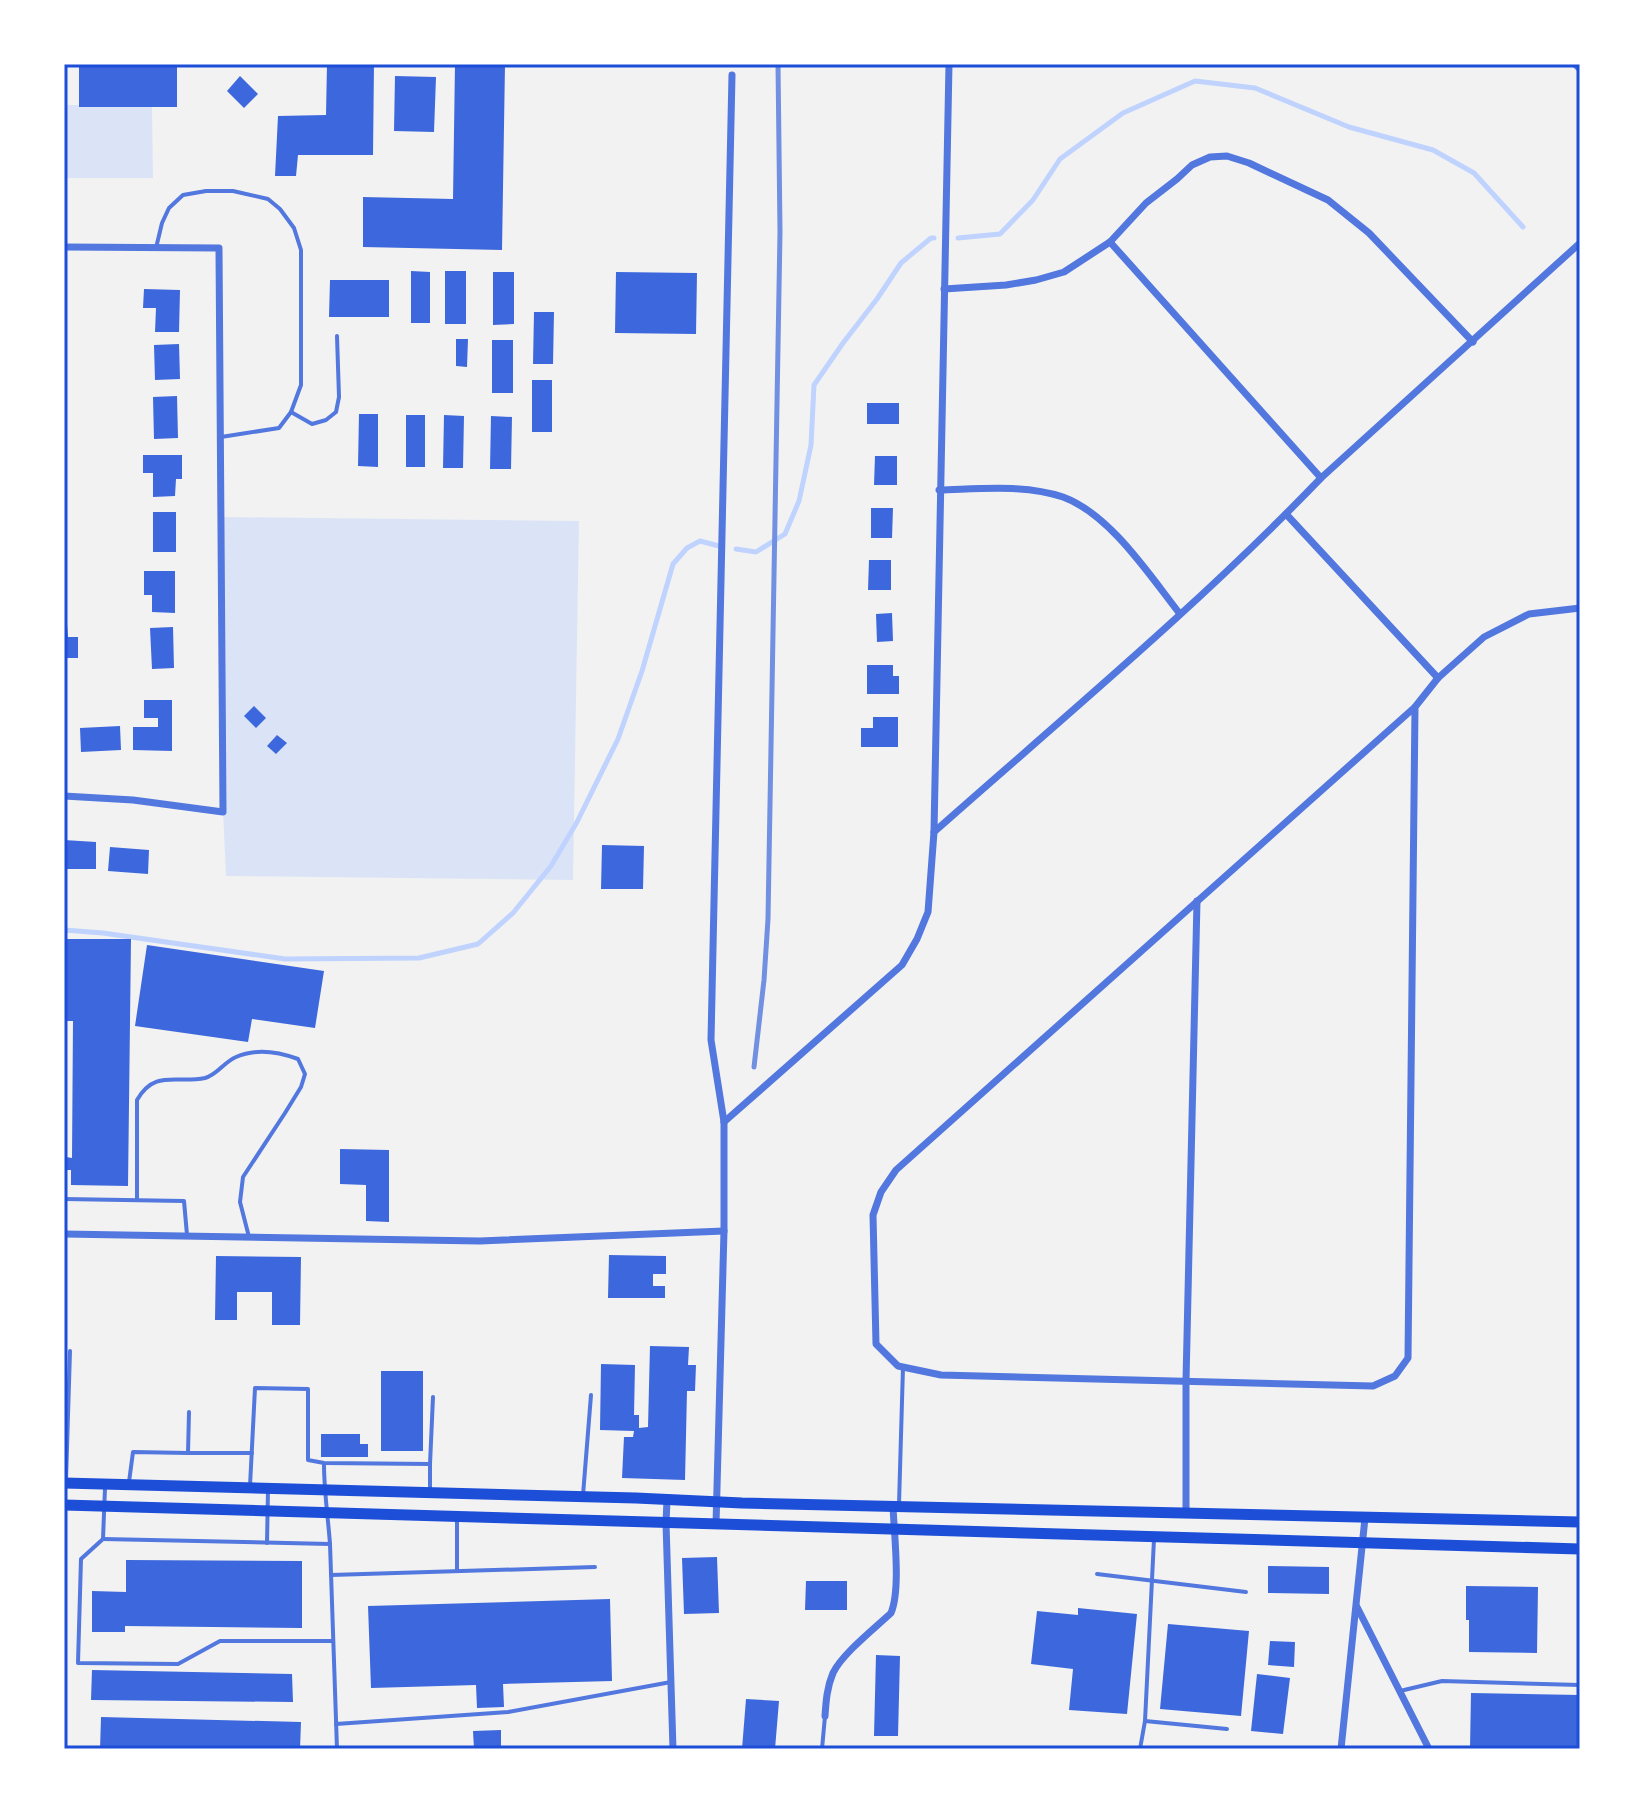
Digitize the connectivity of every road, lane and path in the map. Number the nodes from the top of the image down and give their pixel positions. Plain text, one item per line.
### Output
1 (949, 64) edge
2 (1575, 64) edge
3 (1580, 69) edge
4 (732, 75) dead end
5 (1110, 242) junction
6 (1580, 243) edge
7 (64, 247) edge
8 (156, 248) junction
9 (944, 289) junction
10 (337, 336) dead end
11 (1473, 342) junction
12 (291, 412) junction
13 (221, 437) junction
14 (1321, 478) junction
15 (939, 490) junction
16 (1286, 514) junction
17 (1580, 608) edge
18 (1180, 614) junction
19 (1438, 678) junction
20 (1415, 707) junction
21 (64, 796) edge
22 (934, 832) junction
23 (1197, 901) junction
24 (724, 1122) junction
25 (64, 1199) edge
26 (137, 1200) junction
27 (724, 1231) junction
28 (64, 1234) edge
29 (187, 1236) junction
30 (249, 1237) junction
31 (70, 1351) dead end
32 (903, 1367) junction
33 (1186, 1381) junction
34 (591, 1395) dead end
35 (433, 1397) dead end
36 (189, 1412) dead end
37 (188, 1453) junction
38 (252, 1453) junction
39 (324, 1463) junction
40 (430, 1464) junction
41 (65, 1483) edge
42 (105, 1484) junction
43 (129, 1485) junction
44 (250, 1488) junction
45 (268, 1488) junction
46 (324, 1490) junction
47 (430, 1493) junction
48 (583, 1497) junction
49 (667, 1500) junction
50 (717, 1502) junction
51 (64, 1505) edge
52 (104, 1506) junction
53 (896, 1506) junction
54 (267, 1512) junction
55 (1186, 1512) junction
56 (328, 1513) junction
57 (457, 1517) junction
58 (1365, 1518) junction
59 (1580, 1522) edge
60 (666, 1523) junction
61 (716, 1524) junction
62 (893, 1530) junction
63 (1154, 1537) junction
64 (103, 1539) junction
65 (267, 1543) junction
66 (1362, 1543) junction
67 (330, 1544) junction
68 (1580, 1549) edge
69 (595, 1567) dead end
70 (457, 1571) junction
71 (1097, 1574) dead end
72 (331, 1575) junction
73 (1152, 1580) junction
74 (1246, 1592) dead end
75 (1356, 1605) junction
76 (333, 1641) junction
77 (671, 1682) junction
78 (1580, 1685) edge
79 (1400, 1691) junction
80 (825, 1716) joint
81 (1145, 1721) junction
82 (336, 1724) junction
83 (1227, 1729) dead end
84 (337, 1749) edge
85 (673, 1749) edge
86 (822, 1749) edge
87 (1140, 1749) edge
88 (1341, 1749) edge
89 (1429, 1749) edge

1 - 9 street
2 - 3 street
4 - 24 street
5 - 9 street
5 - 11 street
5 - 14 street
6 - 11 street
7 - 8 street
8 - 12 lane
8 - 13 street
9 - 15 street
10 - 12 lane
11 - 14 street
12 - 13 lane
13 - 21 street
14 - 16 street
15 - 18 street
15 - 22 street
16 - 18 street
16 - 19 street
17 - 19 street
18 - 22 street
19 - 20 street
20 - 23 street
20 - 33 street
22 - 24 street
23 - 32 street
23 - 33 street
24 - 27 street
25 - 26 lane
26 - 29 lane
26 - 30 lane
27 - 30 street
27 - 50 street
28 - 29 street
29 - 30 street
31 - 41 lane
32 - 33 street
32 - 53 lane
33 - 55 street
34 - 48 lane
35 - 40 lane
36 - 37 lane
37 - 38 lane
37 - 43 lane
38 - 39 lane
38 - 44 lane
39 - 40 lane
39 - 46 lane
40 - 47 lane
41 - 42 main road
42 - 43 main road
42 - 52 lane
43 - 44 main road
44 - 45 main road
45 - 46 main road
45 - 54 lane
46 - 47 main road
46 - 56 lane
47 - 48 main road
48 - 49 main road
49 - 50 main road
49 - 60 street
50 - 53 main road
50 - 61 street
51 - 52 main road
52 - 54 main road
52 - 64 lane
53 - 55 main road
53 - 62 street
54 - 56 main road
54 - 65 lane
55 - 58 main road
56 - 57 main road
56 - 67 lane
57 - 60 main road
57 - 70 lane
58 - 59 main road
58 - 66 street
60 - 61 main road
60 - 77 street
61 - 62 main road
62 - 63 main road
62 - 80 street
63 - 66 main road
63 - 73 lane
64 - 65 lane
64 - 76 lane
65 - 67 lane
66 - 68 main road
66 - 75 street
67 - 72 lane
69 - 70 lane
70 - 72 lane
71 - 73 lane
72 - 76 lane
73 - 74 lane
73 - 81 lane
75 - 79 street
75 - 88 street
76 - 82 lane
77 - 82 lane
77 - 85 street
78 - 79 lane
79 - 89 street
80 - 86 lane
81 - 83 lane
81 - 87 lane
82 - 84 lane

